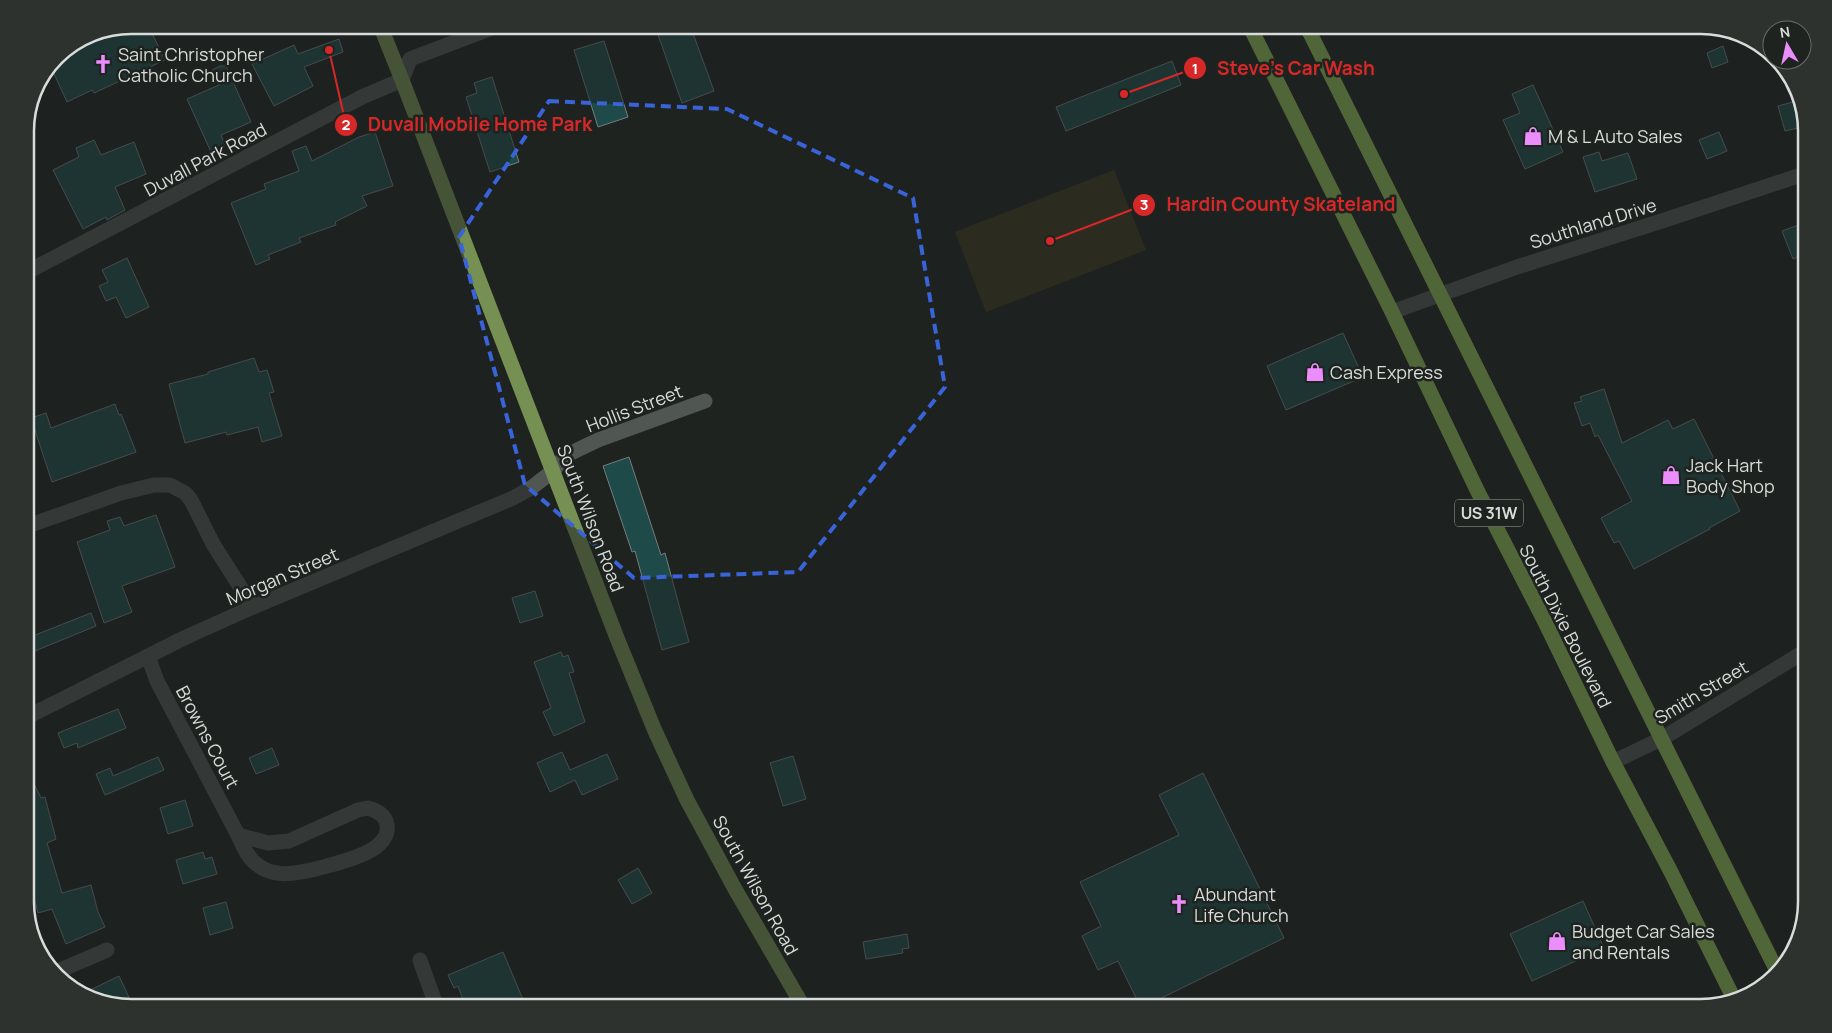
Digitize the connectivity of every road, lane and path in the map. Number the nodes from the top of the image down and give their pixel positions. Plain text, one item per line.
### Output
1 (384, 34) edge
2 (476, 34) edge
3 (1253, 34) edge
4 (1310, 34) edge
5 (402, 80) junction
6 (1798, 176) edge
7 (34, 268) edge
8 (1440, 295) junction
9 (1392, 312) junction
10 (705, 402) dead end
11 (553, 471) junction
12 (34, 524) edge
13 (253, 607) junction
14 (148, 656) junction
15 (1798, 656) edge
16 (34, 713) edge
17 (1663, 738) junction
18 (1613, 762) junction
19 (238, 834) junction
20 (107, 950) dead end
21 (420, 960) dead end
22 (1774, 966) edge
23 (61, 970) edge
24 (1732, 994) edge
25 (434, 999) edge
26 (799, 999) edge

1 - 5 main road, South Wilson Road
2 - 5 street
3 - 9 highway, South Dixie Boulevard / US 31W
4 - 8 highway, South Dixie Boulevard / US 31W
5 - 7 street, Duvall Park Road
5 - 11 main road, South Wilson Road
6 - 8 street, Southland Drive
8 - 9 street, Southland Drive
8 - 17 highway, South Dixie Boulevard / US 31W
9 - 18 highway, South Dixie Boulevard / US 31W
10 - 11 street, Hollis Street
11 - 13 street, Morgan Street
11 - 26 main road, South Wilson Road
12 - 13 street
13 - 14 street, Morgan Street
14 - 16 street, Morgan Street
14 - 19 street, Browns Court
15 - 17 street, Smith Street
17 - 18 street, Smith Street
17 - 22 highway, South Dixie Boulevard / US 31W
18 - 24 highway, South Dixie Boulevard / US 31W
19 - 19 street, Browns Court
20 - 23 street
21 - 25 street

